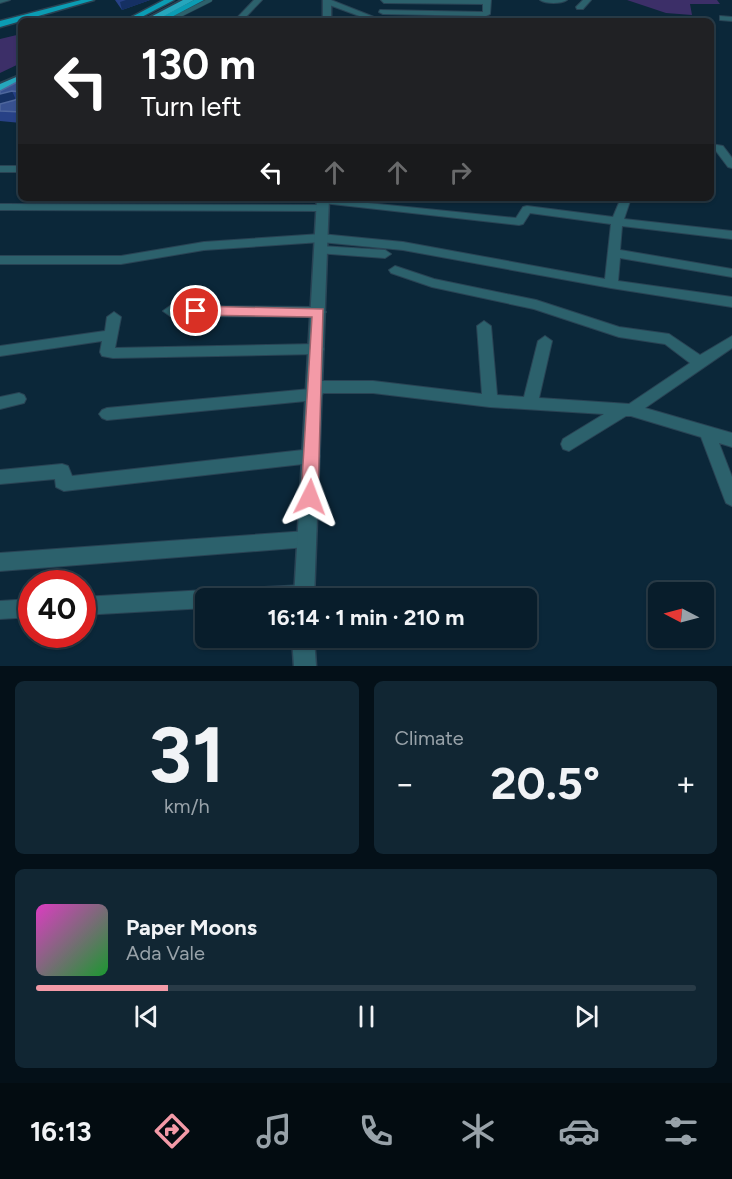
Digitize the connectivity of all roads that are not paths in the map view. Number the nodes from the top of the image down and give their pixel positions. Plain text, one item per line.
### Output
1 (6, 0) edge
2 (71, 0) edge
3 (90, 0) edge
4 (170, 0) edge
5 (179, 0) edge
6 (210, 0) edge
7 (258, 0) edge
8 (327, 0) edge
9 (544, 0) edge
10 (563, 0) edge
11 (587, 0) edge
12 (384, 1) edge
13 (486, 1) edge
14 (0, 2) edge
15 (194, 3) edge
16 (580, 7) dead end
17 (383, 12) dead end
18 (360, 13) edge
19 (22, 18) edge
20 (134, 18) edge
21 (143, 18) edge
22 (156, 18) edge
23 (164, 18) edge
24 (172, 18) edge
25 (241, 18) edge
26 (327, 18) edge
27 (0, 19) edge
28 (18, 19) edge
29 (0, 24) edge
30 (18, 81) edge
31 (18, 82) edge
32 (0, 88) edge
33 (0, 97) edge
34 (714, 147) edge
35 (732, 165) edge
36 (0, 168) edge
37 (18, 169) edge
38 (625, 201) edge
39 (323, 202) edge
40 (385, 202) edge
41 (0, 207) edge
42 (617, 222) junction
43 (732, 235) edge
44 (321, 244) junction
45 (613, 253) junction
46 (385, 254) dead end
47 (0, 260) edge
48 (395, 270) dead end
49 (732, 273) edge
50 (611, 284) junction
51 (732, 302) edge
52 (170, 311) dead end
53 (319, 312) junction
54 (114, 317) dead end
55 (483, 326) dead end
56 (110, 335) junction
57 (545, 341) dead end
58 (732, 341) edge
59 (317, 349) junction
60 (0, 351) edge
61 (699, 362) junction
62 (316, 390) junction
63 (19, 399) dead end
64 (490, 401) junction
65 (0, 403) edge
66 (530, 404) junction
67 (627, 410) junction
68 (107, 414) dead end
69 (707, 432) junction
70 (732, 440) edge
71 (569, 444) dead end
72 (312, 456) junction
73 (0, 477) edge
74 (732, 498) edge
75 (307, 539) junction
76 (0, 562) edge
77 (304, 588) edge
78 (195, 600) edge
79 (96, 605) edge
80 (18, 609) edge
81 (0, 610) edge
82 (303, 648) edge
83 (304, 666) edge

1 - 14 street
2 - 27 main road
3 - 19 main road
4 - 20 main road
5 - 21 highway
6 - 15 lane
7 - 25 street
8 - 18 street
8 - 26 street
9 - 10 street
11 - 16 street
12 - 13 street
13 - 17 street
15 - 22 highway
15 - 23 main road
15 - 24 lane
28 - 29 main road
30 - 32 highway
31 - 33 highway
34 - 35 street
36 - 37 street
38 - 42 street
39 - 40 street
39 - 41 street
39 - 44 street
40 - 42 street
42 - 43 street
42 - 45 street
44 - 46 street
44 - 47 street
44 - 50 street
44 - 53 street
45 - 49 street
45 - 50 street
48 - 61 street
50 - 51 street
52 - 53 street
53 - 59 street
54 - 56 street
55 - 64 street
56 - 59 street
56 - 60 street
57 - 66 street
58 - 61 street
59 - 62 street
61 - 67 street
62 - 64 street
62 - 68 street
62 - 72 street
63 - 65 street
64 - 66 street
66 - 67 street
67 - 69 street
67 - 71 street
69 - 70 street
69 - 74 street
72 - 73 street
72 - 75 street
75 - 76 street
75 - 77 street
78 - 79 street
80 - 81 street
82 - 83 street

